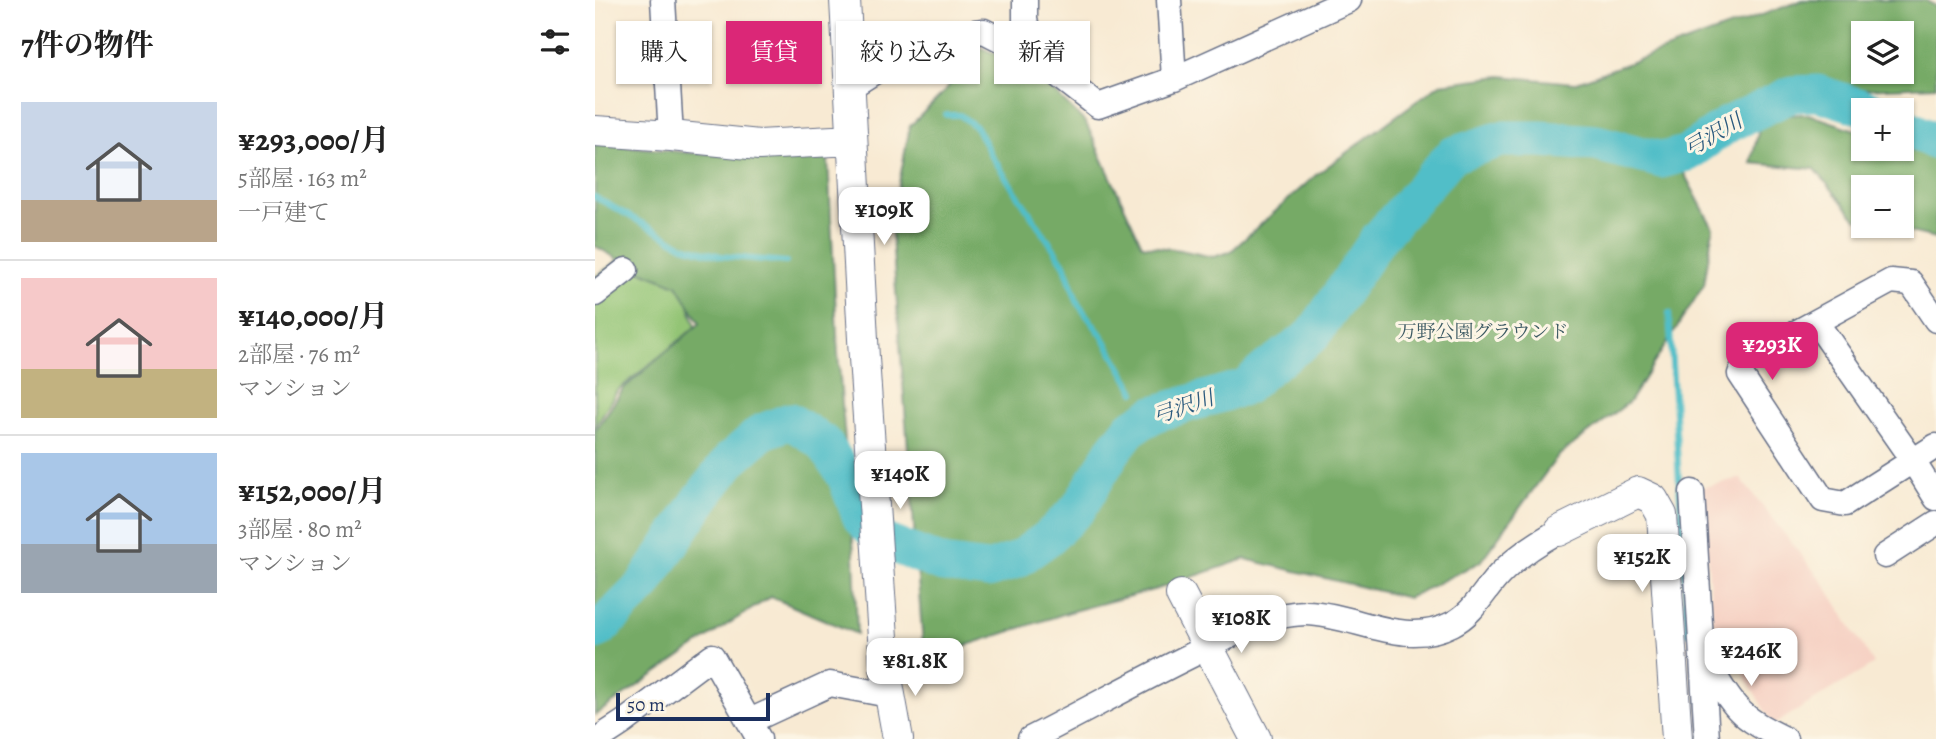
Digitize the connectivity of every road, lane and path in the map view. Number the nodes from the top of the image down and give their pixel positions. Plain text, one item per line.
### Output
1 (663, 0) edge
2 (845, 0) edge
3 (1024, 0) edge
4 (1168, 0) edge
5 (1349, 0) edge
6 (1307, 10) edge
7 (1025, 21) edge
8 (994, 36) edge
9 (1174, 79) junction
10 (1070, 84) edge
11 (850, 87) junction
12 (595, 131) edge
13 (671, 136) junction
14 (852, 140) junction
15 (626, 270) dead end
16 (595, 294) edge
17 (1936, 320) edge
18 (1816, 321) junction
19 (1936, 446) edge
20 (1913, 461) junction
21 (1692, 492) dead end
22 (1936, 498) edge
23 (1936, 523) edge
24 (1559, 531) joint
25 (1885, 556) dead end
26 (1181, 595) dead end
27 (1208, 647) junction
28 (1702, 652) junction
29 (1672, 657) junction
30 (887, 681) junction
31 (755, 730) edge
32 (629, 731) edge
33 (598, 739) edge
34 (898, 739) edge
35 (1030, 739) edge
36 (1256, 739) edge
37 (1677, 739) edge
38 (1707, 739) edge
39 (1785, 739) edge

1 - 13 street
2 - 11 street
3 - 7 street
4 - 9 street
5 - 6 street
6 - 9 street
8 - 11 street
9 - 10 street
11 - 14 street
12 - 13 street
13 - 14 street
14 - 30 street
15 - 16 street
17 - 18 street
18 - 20 street
18 - 20 street
19 - 20 street
20 - 22 street
21 - 28 street
23 - 25 street
24 - 27 street
24 - 29 street
26 - 27 street
27 - 35 street
27 - 36 street
28 - 29 street
28 - 38 street
28 - 39 street
29 - 37 street
30 - 31 street
30 - 34 street
31 - 32 street
32 - 33 street

